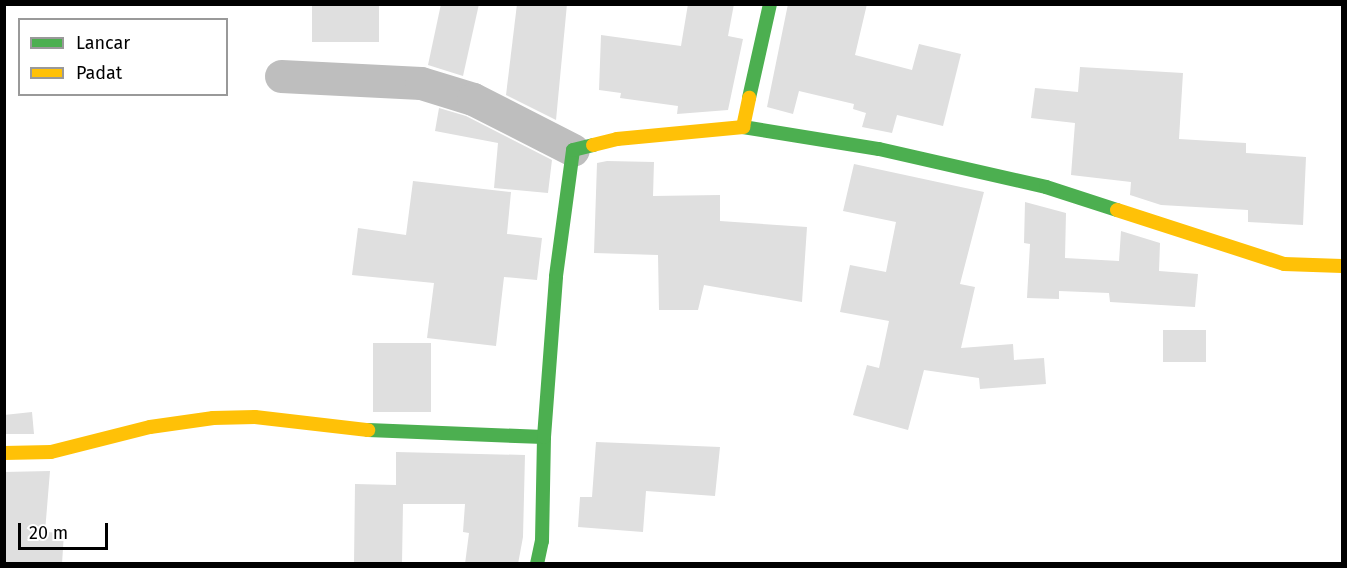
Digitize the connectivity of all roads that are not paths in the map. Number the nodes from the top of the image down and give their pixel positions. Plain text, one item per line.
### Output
1 (770, 4) edge
2 (280, 76) dead end
3 (743, 127) junction
4 (573, 150) junction
5 (1342, 267) edge
6 (544, 437) junction
7 (4, 453) edge
8 (537, 564) edge

1 - 3 street
2 - 4 street
3 - 4 street
3 - 5 street
4 - 6 street
6 - 7 street
6 - 8 street

